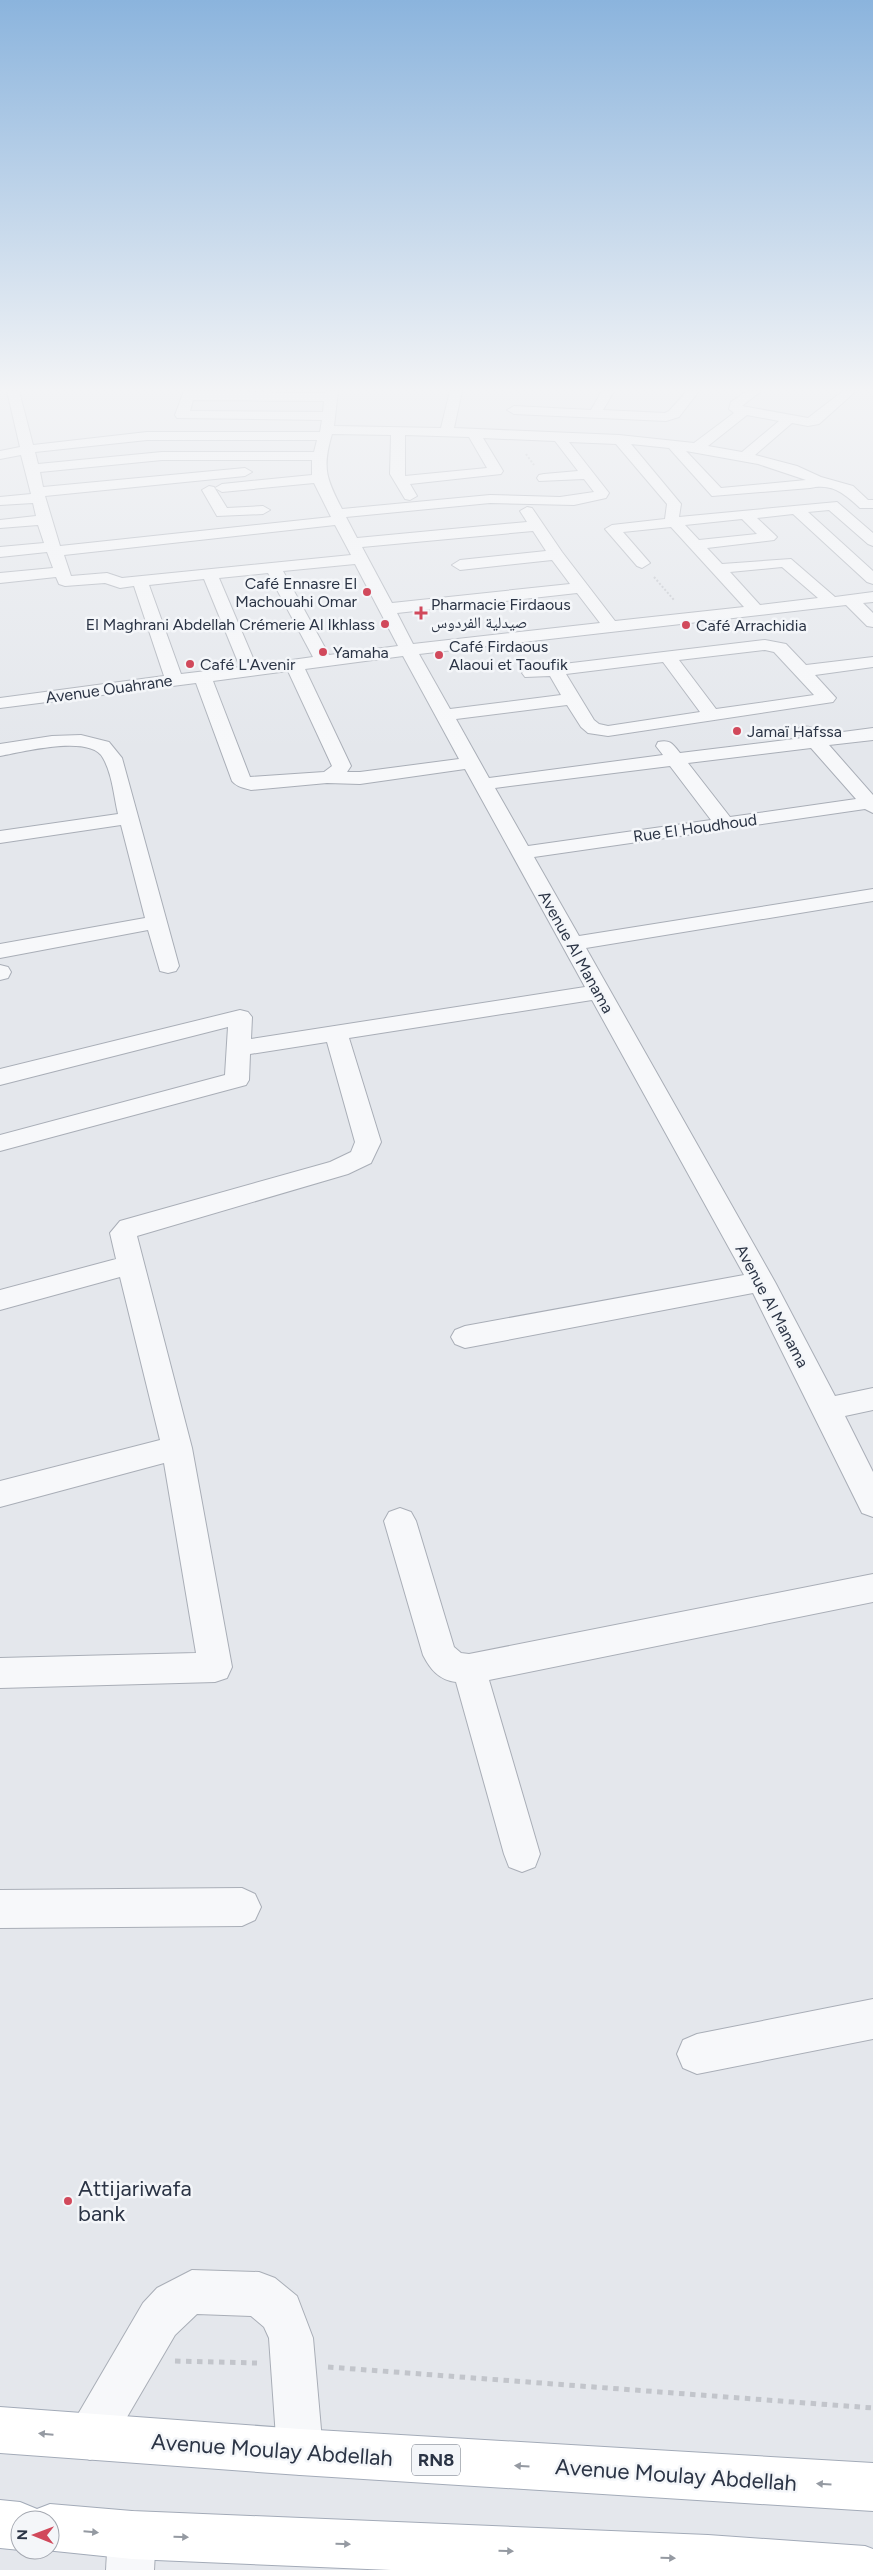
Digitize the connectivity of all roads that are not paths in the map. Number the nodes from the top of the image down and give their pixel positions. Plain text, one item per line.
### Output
1 (30, 511) edge
2 (44, 511) edge
3 (221, 511) edge
4 (247, 511) edge
5 (337, 511) edge
6 (403, 511) edge
7 (527, 511) edge
8 (672, 511) edge
9 (776, 511) edge
10 (798, 511) edge
11 (839, 511) edge
12 (745, 514) junction
13 (674, 522) junction
14 (0, 524) edge
15 (536, 526) junction
16 (339, 527) junction
17 (439, 535) junction
18 (873, 541) edge
19 (695, 545) junction
20 (54, 549) junction
21 (0, 552) edge
22 (556, 555) junction
23 (642, 563) road end
24 (460, 565) junction
25 (273, 568) junction
26 (718, 569) junction
27 (60, 572) junction
28 (210, 574) junction
29 (0, 578) edge
30 (873, 579) edge
31 (140, 581) junction
32 (581, 588) junction
33 (873, 596) edge
34 (481, 599) junction
35 (849, 599) junction
36 (830, 601) junction
37 (386, 608) junction
38 (756, 610) junction
39 (695, 617) junction
40 (873, 622) edge
41 (611, 627) junction
42 (587, 630) junction
43 (729, 649) junction
44 (408, 650) junction
45 (668, 657) junction
46 (324, 661) junction
47 (873, 662) edge
48 (294, 664) junction
49 (613, 664) junction
50 (250, 670) junction
51 (555, 670) junction
52 (802, 671) junction
53 (531, 673) dead end
54 (202, 676) junction
55 (174, 680) junction
56 (573, 699) junction
57 (0, 703) edge
58 (784, 706) junction
59 (445, 715) junction
60 (712, 716) junction
61 (650, 726) junction
62 (873, 734) edge
63 (814, 741) junction
64 (0, 750) edge
65 (674, 758) junction
66 (471, 763) junction
67 (327, 777) junction
68 (484, 784) junction
69 (871, 805) edge
70 (129, 818) junction
71 (725, 824) junction
72 (0, 837) edge
73 (521, 853) junction
74 (872, 897) edge
75 (156, 922) junction
76 (572, 944) junction
77 (0, 951) edge
78 (168, 966) dead end
79 (599, 992) junction
80 (336, 1033) junction
81 (239, 1048) junction
82 (0, 1077) edge
83 (0, 1143) edge
84 (132, 1264) junction
85 (761, 1282) junction
86 (0, 1300) edge
87 (464, 1337) dead end
88 (873, 1399) edge
89 (827, 1409) junction
90 (177, 1448) junction
91 (0, 1494) edge
92 (873, 1504) edge
93 (400, 1521) dead end
94 (873, 1588) edge
95 (469, 1670) junction
96 (0, 1672) edge
97 (522, 1854) dead end
98 (242, 1907) dead end
99 (0, 1909) edge
100 (873, 2019) edge
101 (697, 2054) dead end
102 (0, 2430) edge
103 (90, 2437) junction
104 (300, 2452) junction
105 (873, 2488) edge
106 (60, 2531) edge
107 (131, 2552) edge
108 (708, 2565) edge
109 (865, 2570) edge

1 - 14 street
2 - 20 street
3 - 4 street
5 - 16 street, Avenue Al Manama
6 - 16 street
7 - 15 street
8 - 13 street
9 - 12 street
10 - 30 street
11 - 18 street
12 - 13 street
12 - 19 street
13 - 19 street
13 - 23 street
15 - 17 street
15 - 22 street
16 - 17 street
16 - 20 street
16 - 25 street
16 - 37 street, Avenue Al Manama
17 - 24 street
19 - 26 street
20 - 21 street
20 - 27 street
22 - 24 street
22 - 32 street
24 - 34 street
25 - 28 street
25 - 46 street
26 - 36 street
26 - 38 street
27 - 29 street
27 - 31 street
28 - 31 street
28 - 50 street
31 - 55 street
32 - 34 street
32 - 41 street
33 - 35 street, Avenue Ouahrane
34 - 37 street
35 - 36 street, Avenue Ouahrane
35 - 40 street
36 - 38 street, Avenue Ouahrane
37 - 44 street, Avenue Al Manama
38 - 39 street, Avenue Ouahrane
39 - 41 street, Avenue Ouahrane
39 - 43 street
41 - 42 street, Avenue Ouahrane
42 - 44 street, Avenue Ouahrane
42 - 49 street
43 - 45 street
43 - 52 street
44 - 46 street, Avenue Ouahrane
44 - 59 street, Avenue Al Manama
45 - 49 street
45 - 60 street
46 - 48 street, Avenue Ouahrane
47 - 52 street
48 - 50 street, Avenue Ouahrane
48 - 67 street
49 - 51 street
50 - 54 street, Avenue Ouahrane
51 - 53 street
51 - 56 street
52 - 58 street
54 - 55 street, Avenue Ouahrane
54 - 67 street
55 - 57 street, Avenue Ouahrane
56 - 59 street
56 - 61 street
58 - 60 street
58 - 63 street
59 - 66 street, Avenue Al Manama
60 - 61 street
61 - 65 street
62 - 63 street
63 - 65 street
63 - 69 street
64 - 70 street
65 - 68 street
65 - 71 street
66 - 67 street
66 - 68 street, Avenue Al Manama
68 - 73 street, Avenue Al Manama
69 - 71 street, Rue El Houdhoud
70 - 72 street
70 - 75 street
71 - 73 street, Rue El Houdhoud
73 - 76 street, Avenue Al Manama
74 - 76 street
75 - 77 street
75 - 78 street
76 - 79 street, Avenue Al Manama
79 - 80 street
79 - 85 street, Avenue Al Manama
80 - 81 street
80 - 84 street
81 - 82 street
81 - 83 street
84 - 86 street
84 - 90 street
85 - 87 street
85 - 89 street, Avenue Al Manama
88 - 89 street
89 - 92 street, Avenue Al Manama
90 - 91 street
90 - 96 street
93 - 95 street
94 - 95 street
95 - 97 street
98 - 99 street
100 - 101 street
103 -> 102 main road, Avenue Moulay Abdellah / RN8
103 - 104 main road, Avenue Moulay Abdellah / RN8
103 - 104 street
105 -> 104 main road, Avenue Moulay Abdellah / RN8
106 -> 107 main road
107 -> 108 main road
108 - 109 main road

